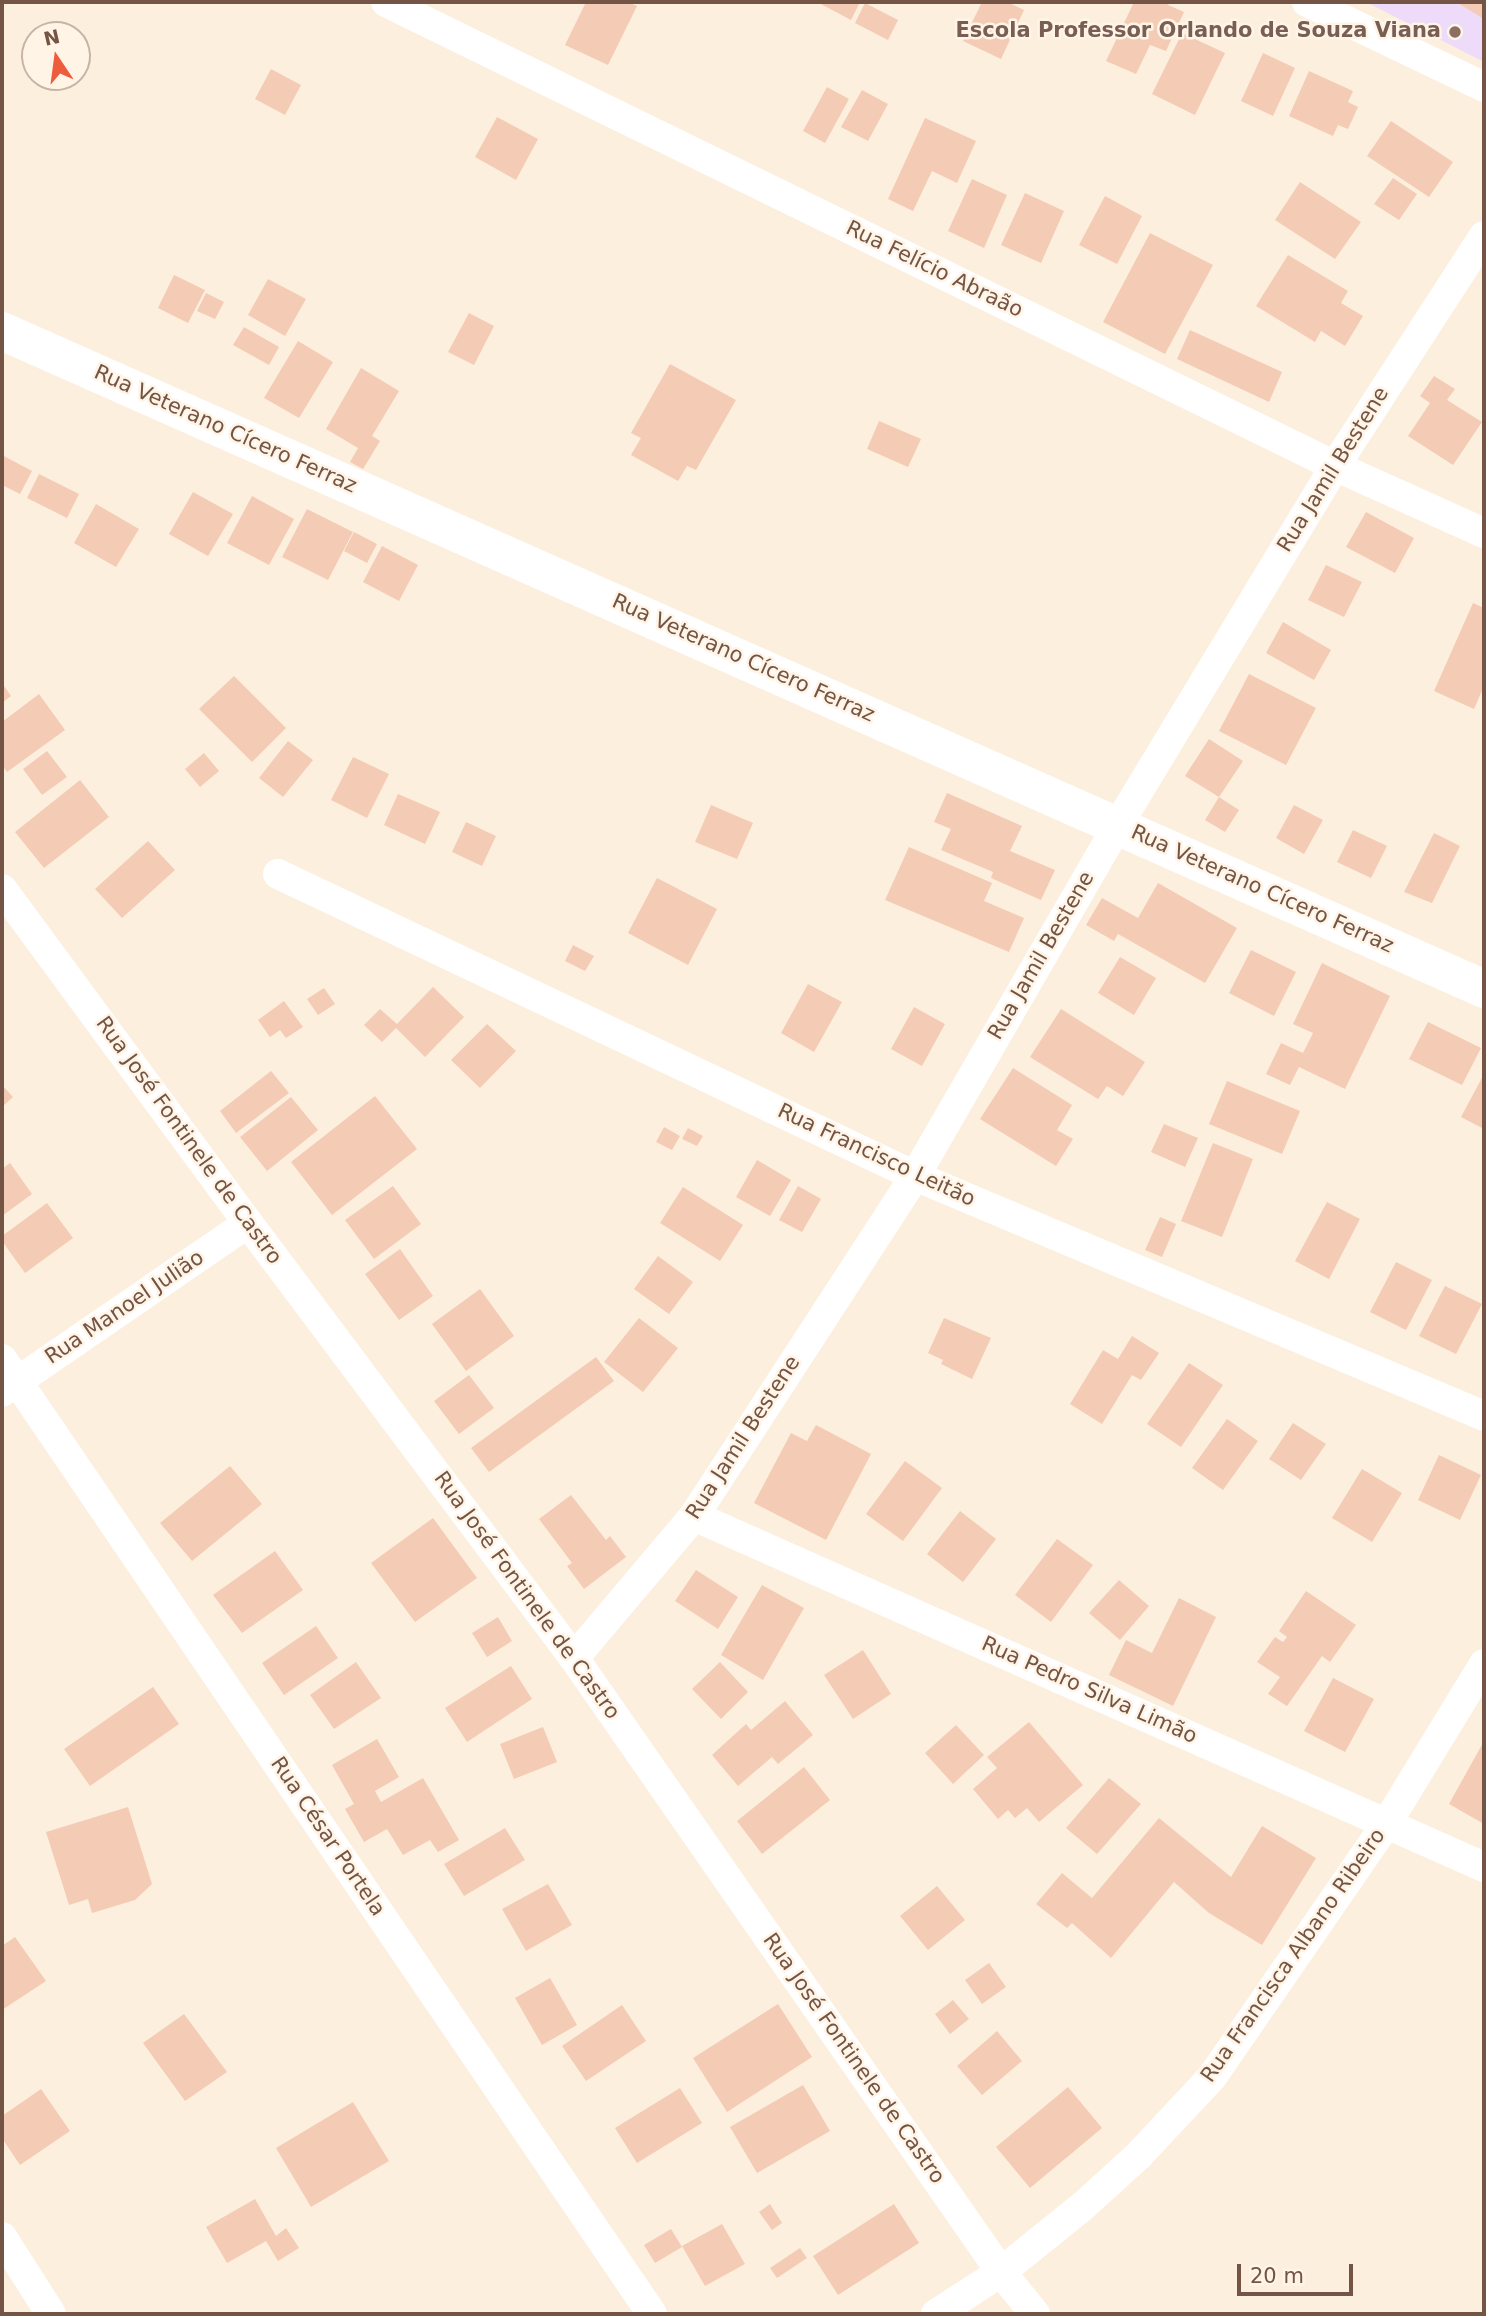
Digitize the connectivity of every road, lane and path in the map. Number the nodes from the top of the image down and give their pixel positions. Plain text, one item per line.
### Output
1 (386, 2) edge
2 (1307, 2) edge
3 (1484, 87) edge
4 (1484, 236) edge
5 (2, 331) edge
6 (1335, 466) junction
7 (1484, 533) edge
8 (1118, 825) junction
9 (278, 874) dead end
10 (2, 889) edge
11 (1484, 989) edge
12 (915, 1177) junction
13 (248, 1223) junction
14 (7, 1378) edge
15 (1484, 1416) edge
16 (694, 1517) junction
17 (574, 1658) junction
18 (1484, 1664) edge
19 (1387, 1823) junction
20 (1484, 1867) edge
21 (2, 2237) edge
22 (1001, 2272) junction
23 (51, 2314) edge
24 (652, 2314) edge
25 (936, 2314) edge
26 (1035, 2314) edge

1 - 6 street, Rua Felício Abraão
2 - 3 street
4 - 6 street, Rua Jamil Bestene
5 - 8 street, Rua Veterano Cícero Ferraz
6 - 7 street, Rua Felício Abraão
6 - 8 street, Rua Jamil Bestene
8 - 11 street, Rua Veterano Cícero Ferraz
8 - 12 street, Rua Jamil Bestene
9 - 12 street, Rua Francisco Leitão
10 - 13 street, Rua José Fontinele de Castro
12 - 15 street, Rua Francisco Leitão
12 - 16 street, Rua Jamil Bestene
13 - 14 street, Rua Manoel Julião
13 - 17 street, Rua José Fontinele de Castro
14 - 24 street, Rua César Portela
16 - 17 street, Rua Jamil Bestene
16 - 19 street, Rua Pedro Silva Limão
17 - 22 street, Rua José Fontinele de Castro
18 - 19 street, Rua Francisca Albano Ribeiro
19 - 20 street, Rua Pedro Silva Limão
19 - 22 street, Rua Francisca Albano Ribeiro
21 - 23 street
22 - 25 street, Rua Francisca Albano Ribeiro
22 - 26 street, Rua José Fontinele de Castro

